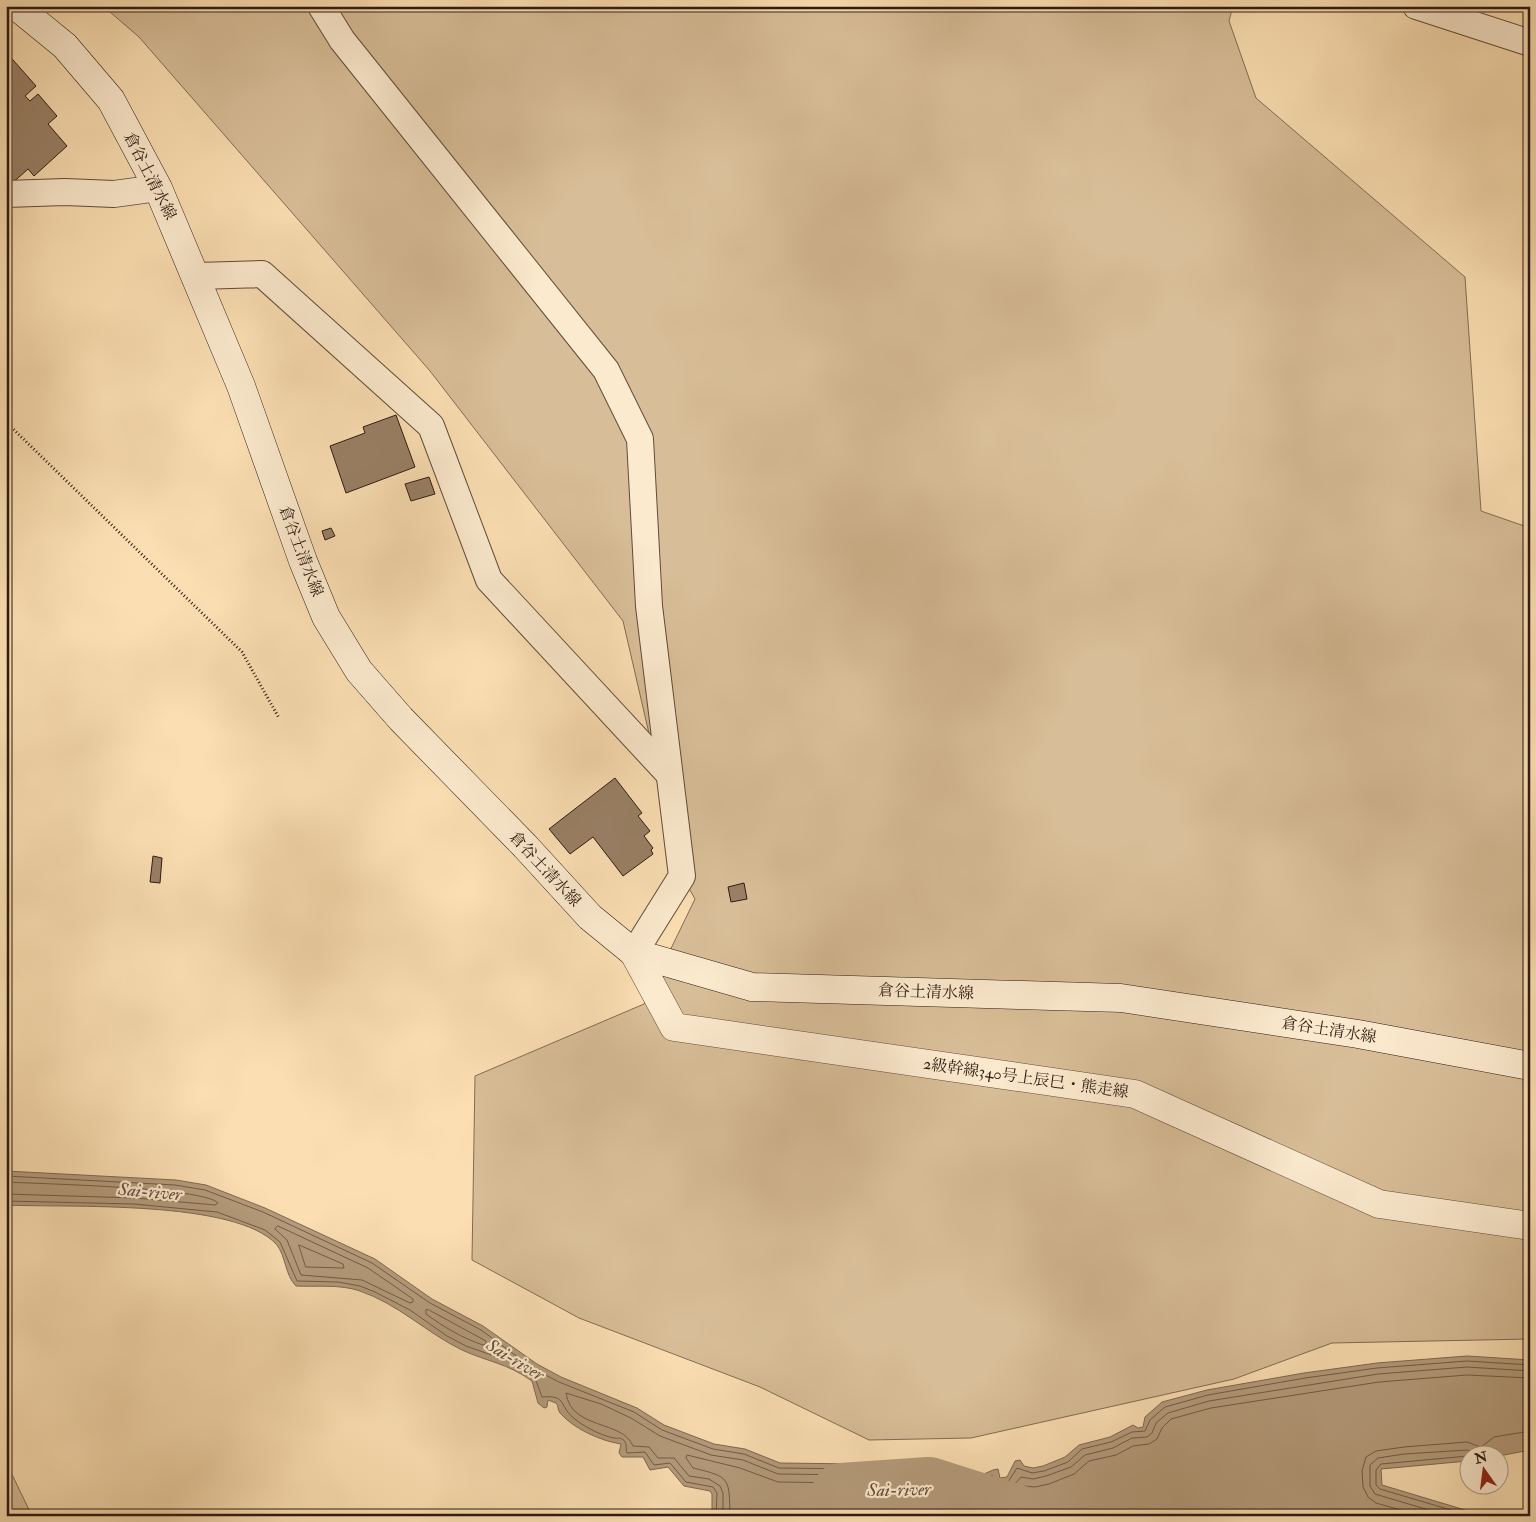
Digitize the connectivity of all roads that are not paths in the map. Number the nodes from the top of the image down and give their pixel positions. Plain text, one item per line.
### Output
1 (16, 6) edge
2 (321, 6) edge
3 (1416, 6) edge
4 (1530, 43) edge
5 (158, 188) junction
6 (6, 194) edge
7 (197, 276) junction
8 (668, 773) junction
9 (634, 953) junction
10 (1530, 1066) edge
11 (1530, 1226) edge

1 - 5 main road, 倉谷土清水線
2 - 8 street
3 - 4 street
5 - 6 street
5 - 7 main road, 倉谷土清水線
7 - 8 street
7 - 9 main road, 倉谷土清水線
8 - 9 street
9 - 10 main road, 倉谷土清水線
9 - 11 main road, 2級幹線340号上辰巳・熊走線

